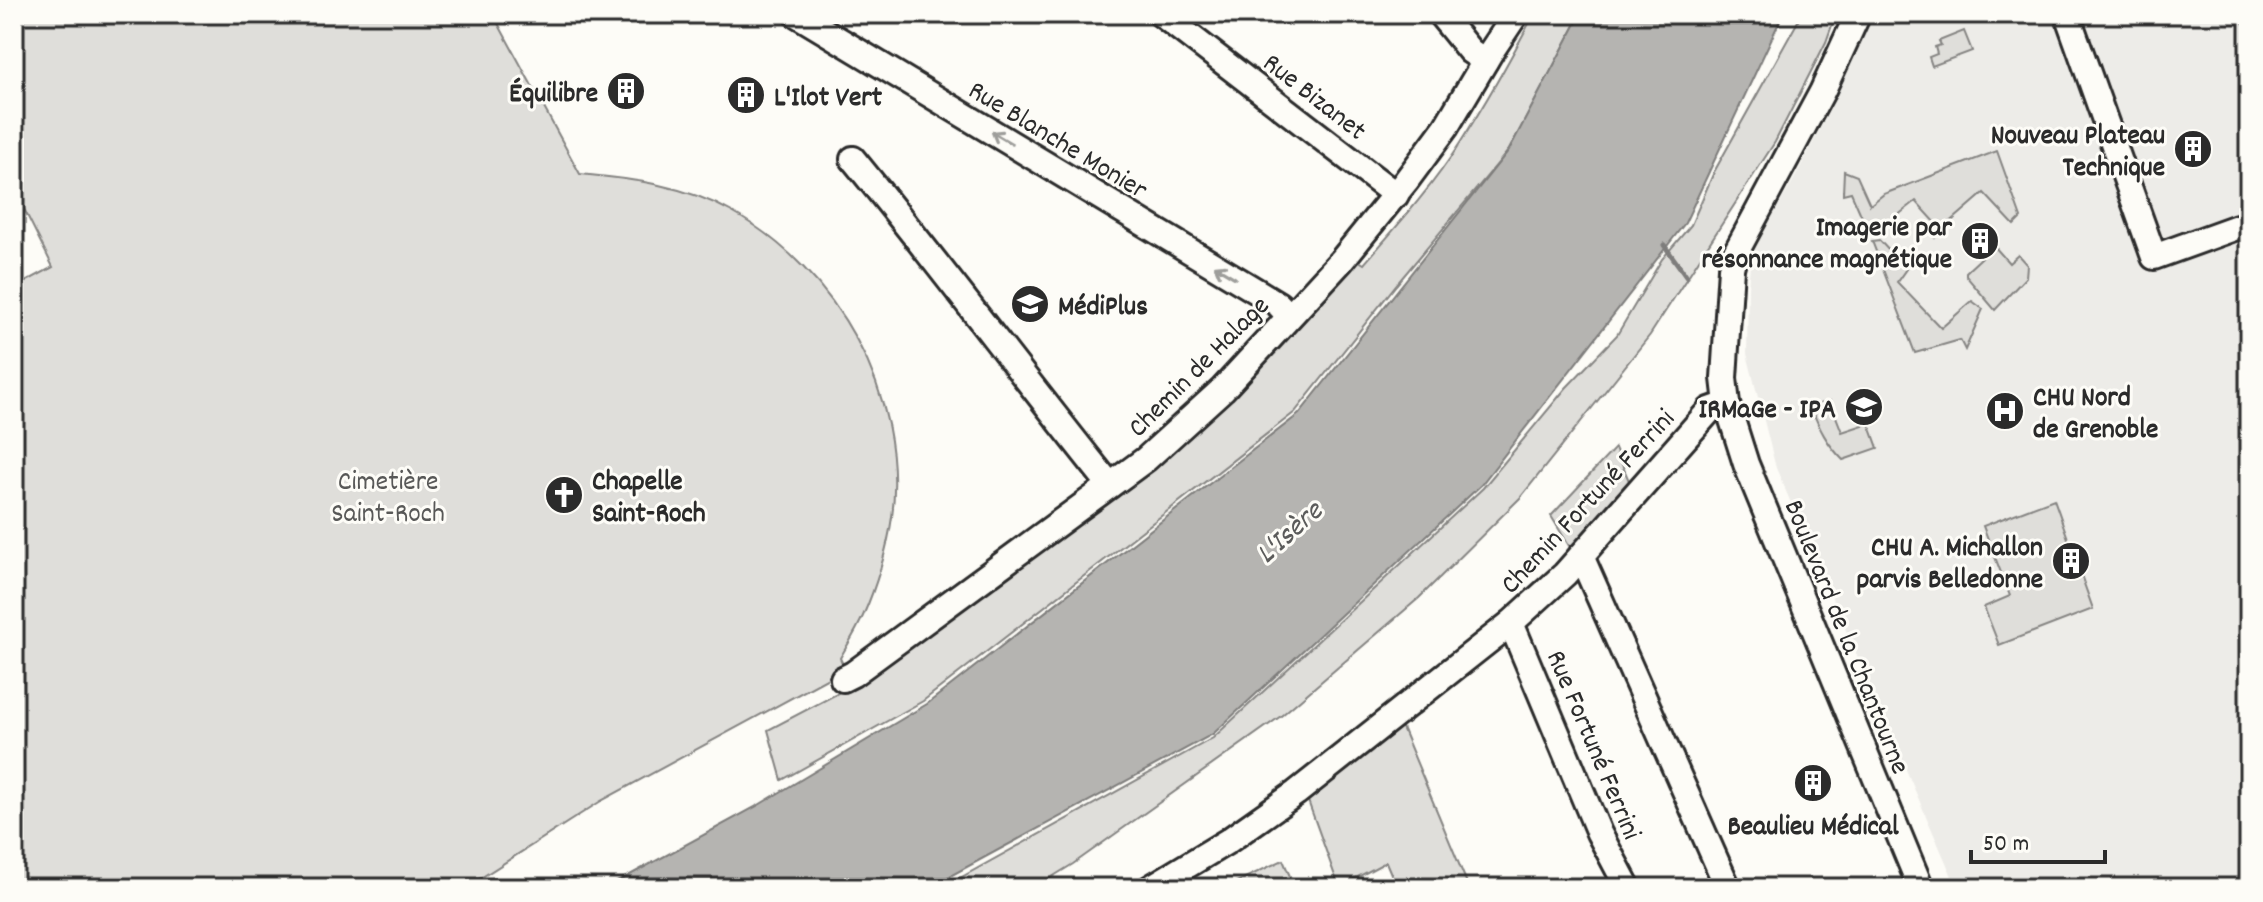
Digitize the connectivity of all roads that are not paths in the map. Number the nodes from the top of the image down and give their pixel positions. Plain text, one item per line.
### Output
1 (796, 14) edge
2 (1161, 14) edge
3 (1440, 14) edge
4 (1516, 14) edge
5 (1858, 14) edge
6 (2067, 14) edge
7 (1485, 61) junction
8 (853, 159) dead end
9 (1396, 195) junction
10 (2237, 227) dead end
11 (1289, 316) junction
12 (1727, 404) junction
13 (1110, 485) junction
14 (1581, 556) junction
15 (1511, 623) junction
16 (843, 679) dead end
17 (1150, 888) edge
18 (1628, 888) edge
19 (1728, 888) edge
20 (1921, 888) edge

11 -> 1 street, Rue Blanche Monier
2 - 9 street, Rue Bizanet
3 - 7 street
4 - 7 street, Chemin de Halage
5 - 12 street
6 - 10 street
7 - 9 street, Chemin de Halage
8 - 13 street
9 - 11 street, Chemin de Halage
11 - 13 street, Chemin de Halage
12 - 14 street, Chemin Fortuné Ferrini
12 - 20 street, Boulevard de la Chantourne
13 - 16 street, Chemin de Halage
14 - 15 street, Chemin Fortuné Ferrini
14 - 19 street
15 - 17 street, Chemin Fortuné Ferrini
15 - 18 street, Rue Fortuné Ferrini

